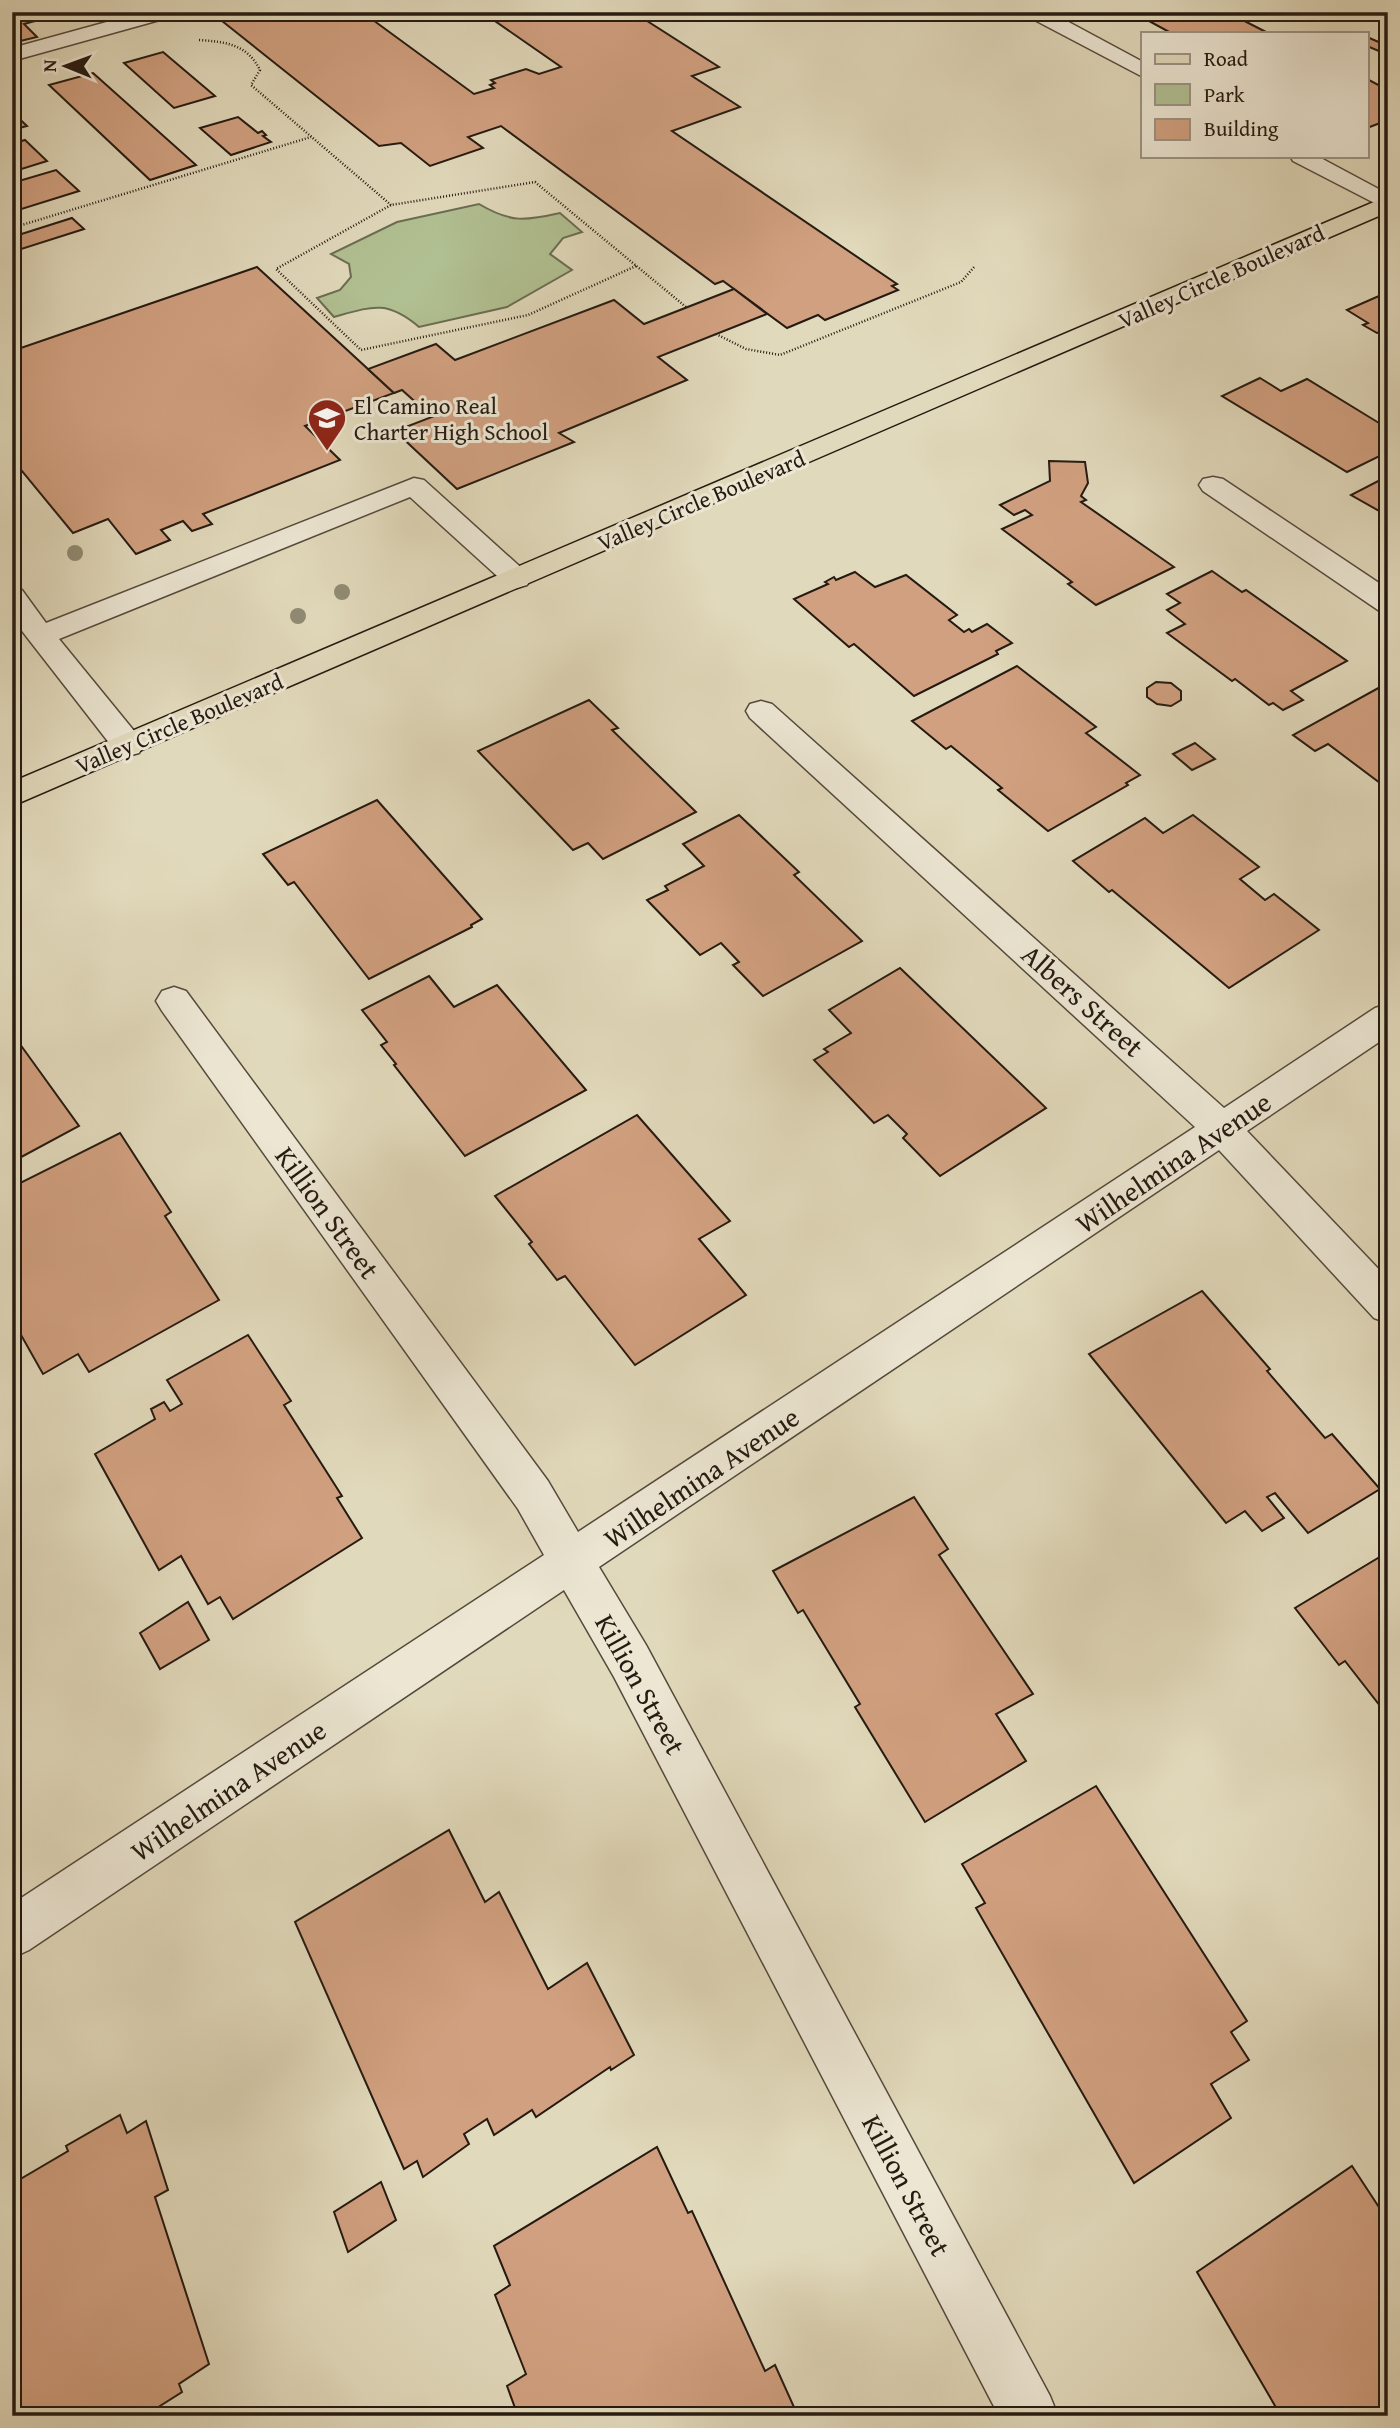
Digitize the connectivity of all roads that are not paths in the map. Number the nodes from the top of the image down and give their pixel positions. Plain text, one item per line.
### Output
1 (167, 12) edge
2 (1034, 12) edge
3 (12, 55) edge
4 (1141, 70) edge
5 (1305, 158) edge
6 (1388, 203) edge
7 (1213, 485) dead end
8 (517, 579) junction
9 (12, 597) edge
10 (1388, 603) edge
11 (40, 636) junction
12 (761, 711) dead end
13 (128, 745) junction
14 (12, 795) edge
15 (174, 1001) dead end
16 (1388, 1018) edge
17 (1223, 1130) junction
18 (1388, 1306) edge
19 (572, 1562) junction
20 (12, 1933) edge
21 (1030, 2416) edge

1 - 3 street
2 - 4 street
5 - 6 street
6 - 8 main road, Valley Circle Boulevard
7 - 10 street
8 - 11 street
8 - 13 main road, Valley Circle Boulevard
9 - 11 street
11 - 13 street
12 - 17 street, Albers Street
13 - 14 main road, Valley Circle Boulevard
15 - 19 street, Killion Street
16 - 17 street, Wilhelmina Avenue
17 - 18 street, Albers Street
17 - 19 street, Wilhelmina Avenue
19 - 20 street, Wilhelmina Avenue
19 - 21 street, Killion Street

